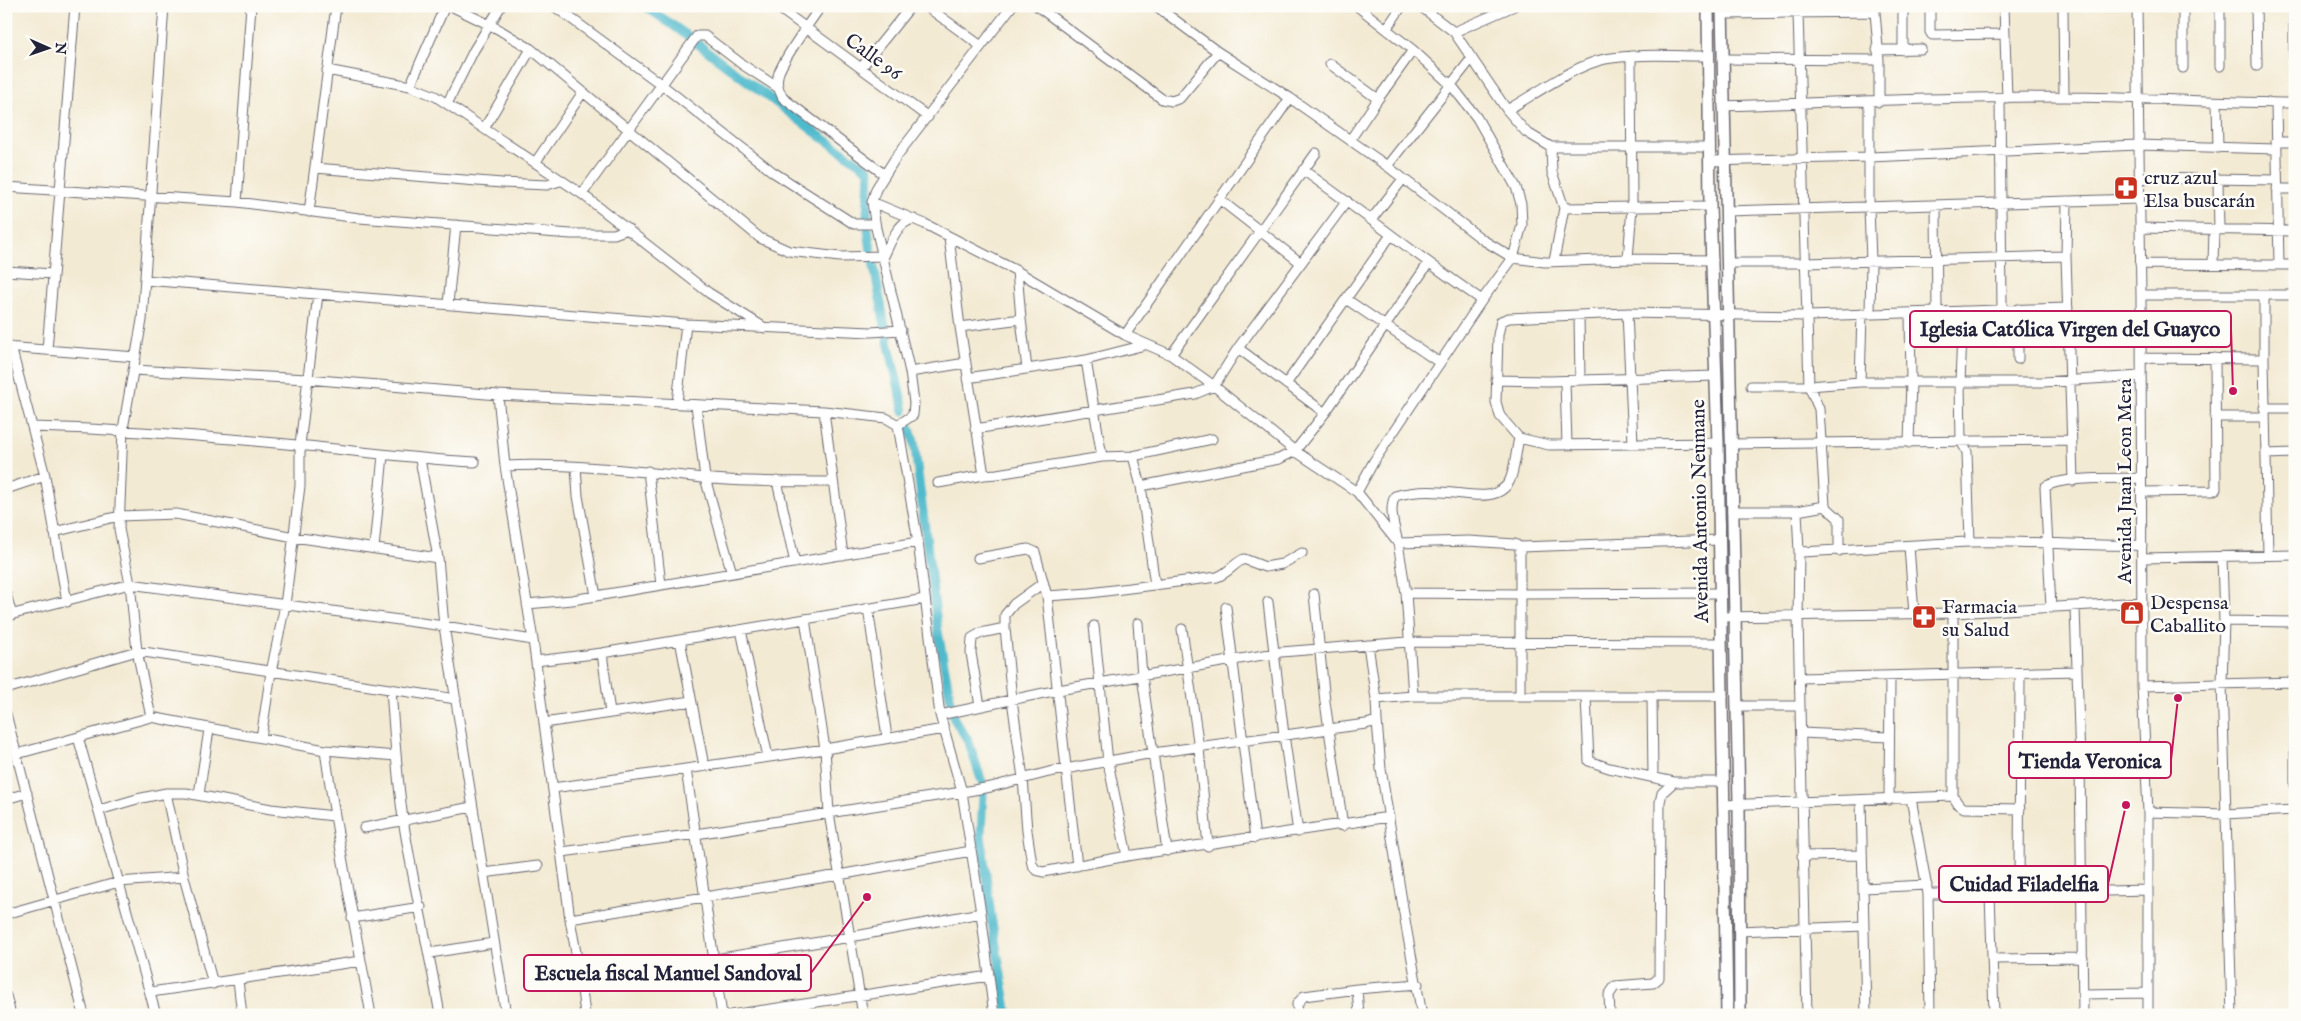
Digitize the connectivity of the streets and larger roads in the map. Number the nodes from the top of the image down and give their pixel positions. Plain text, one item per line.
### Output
1 (75, 6) edge
2 (164, 6) edge
3 (251, 6) edge
4 (336, 6) edge
5 (445, 6) edge
6 (451, 6) edge
7 (501, 6) edge
8 (554, 6) edge
9 (776, 6) edge
10 (821, 6) edge
11 (911, 6) edge
12 (926, 6) edge
13 (1012, 6) edge
14 (1037, 6) edge
15 (1156, 6) edge
16 (1357, 6) edge
17 (1402, 6) edge
18 (1420, 6) edge
19 (1514, 6) edge
20 (1708, 6) edge
21 (1903, 6) edge
22 (1930, 6) edge
23 (2004, 6) edge
24 (2063, 6) edge
25 (2137, 6) edge
26 (2183, 6) edge
27 (2220, 6) edge
28 (2256, 6) edge
29 (2294, 6) edge
30 (1722, 10) edge
31 (1798, 13) junction
32 (489, 25) junction
33 (805, 28) junction
34 (1387, 28) junction
35 (1454, 32) junction
36 (2005, 34) junction
37 (981, 46) junction
38 (532, 49) junction
39 (1921, 49) dead end
40 (1413, 50) junction
41 (1903, 50) junction
42 (1218, 52) junction
43 (1878, 55) junction
44 (1631, 56) junction
45 (1708, 56) junction
46 (1472, 58) junction
47 (1722, 59) junction
48 (1800, 60) junction
49 (1330, 64) dead end
50 (2220, 66) dead end
51 (2257, 66) dead end
52 (861, 68) junction
53 (2184, 68) dead end
54 (2294, 68) edge
55 (327, 70) junction
56 (662, 85) junction
57 (410, 86) junction
58 (1452, 86) junction
59 (777, 88) junction
60 (583, 92) junction
61 (2064, 97) junction
62 (1290, 98) junction
63 (2003, 98) junction
64 (2138, 98) junction
65 (1378, 99) junction
66 (1874, 102) junction
67 (1802, 103) junction
68 (2217, 103) junction
69 (2276, 103) junction
70 (2295, 103) edge
71 (446, 104) junction
72 (1723, 106) junction
73 (1507, 110) junction
74 (928, 117) junction
75 (485, 128) junction
76 (628, 130) junction
77 (1350, 140) junction
78 (2295, 142) edge
79 (2138, 145) junction
80 (2276, 145) junction
81 (1631, 147) junction
82 (1710, 147) junction
83 (1551, 148) junction
84 (2218, 148) junction
85 (2001, 150) junction
86 (1316, 153) dead end
87 (1870, 157) junction
88 (1804, 159) junction
89 (1710, 161) junction
90 (1724, 161) junction
91 (535, 163) junction
92 (1387, 166) junction
93 (315, 168) junction
94 (1303, 170) junction
95 (885, 175) junction
96 (2139, 178) junction
97 (1403, 179) junction
98 (2218, 180) junction
99 (560, 181) junction
100 (2277, 184) junction
101 (6, 187) edge
102 (2295, 189) edge
103 (60, 191) junction
104 (582, 194) junction
105 (151, 196) junction
106 (1219, 198) junction
107 (2140, 199) junction
108 (1347, 201) junction
109 (2067, 201) junction
110 (237, 202) junction
111 (872, 202) junction
112 (2002, 202) junction
113 (1710, 206) junction
114 (1936, 206) junction
115 (1632, 207) junction
116 (1564, 208) junction
117 (1869, 208) junction
118 (1805, 210) junction
119 (1726, 211) junction
120 (309, 212) junction
121 (914, 219) junction
122 (1371, 220) junction
123 (875, 224) junction
124 (456, 225) junction
125 (2140, 228) junction
126 (628, 229) junction
127 (1261, 230) junction
128 (2217, 230) junction
129 (2278, 231) junction
130 (2295, 231) edge
131 (1391, 235) junction
132 (949, 237) junction
133 (884, 256) junction
134 (2066, 256) junction
135 (2001, 257) junction
136 (1513, 258) junction
137 (1628, 259) junction
138 (1938, 259) junction
139 (1713, 260) junction
140 (1554, 261) junction
141 (1871, 261) junction
142 (1301, 263) junction
143 (1728, 263) junction
144 (1805, 263) junction
145 (1428, 264) junction
146 (2140, 264) junction
147 (2213, 264) junction
148 (2279, 265) junction
149 (2295, 265) edge
150 (6, 271) edge
151 (1017, 271) junction
152 (53, 274) junction
153 (145, 280) junction
154 (318, 294) junction
155 (2141, 295) junction
156 (2264, 295) junction
157 (2295, 295) edge
158 (1346, 299) junction
159 (1482, 300) junction
160 (448, 304) junction
161 (2068, 308) junction
162 (2002, 310) junction
163 (2018, 310) junction
164 (1963, 311) junction
165 (1938, 312) junction
166 (1627, 313) junction
167 (1910, 313) junction
168 (1713, 314) junction
169 (1866, 314) junction
170 (1579, 315) junction
171 (1728, 315) junction
172 (1808, 316) junction
173 (1020, 319) junction
174 (686, 324) junction
175 (1384, 326) junction
176 (960, 327) junction
177 (765, 328) junction
178 (901, 330) junction
179 (1125, 335) junction
180 (1145, 345) junction
181 (8, 347) edge
182 (1238, 348) junction
183 (48, 350) junction
184 (1171, 355) junction
185 (136, 357) junction
186 (2141, 358) junction
187 (2215, 358) junction
188 (2018, 359) dead end
189 (2264, 359) junction
190 (1086, 360) junction
191 (966, 363) junction
192 (1440, 363) junction
193 (1027, 369) junction
194 (133, 370) junction
195 (910, 372) junction
196 (1715, 376) junction
197 (2141, 376) junction
198 (307, 378) junction
199 (968, 378) junction
200 (1630, 378) junction
201 (1496, 380) junction
202 (1580, 380) junction
203 (2070, 380) junction
204 (1564, 381) junction
205 (1911, 381) junction
206 (1860, 382) junction
207 (1960, 382) junction
208 (1286, 384) junction
209 (1214, 386) junction
210 (1751, 386) dead end
211 (1809, 386) junction
212 (498, 395) junction
213 (677, 403) junction
214 (696, 405) junction
215 (2295, 408) edge
216 (1095, 410) junction
217 (824, 411) junction
218 (2264, 412) junction
219 (1324, 413) junction
220 (2215, 417) junction
221 (901, 424) junction
222 (32, 427) junction
223 (123, 429) junction
224 (976, 429) junction
225 (1519, 438) junction
226 (1212, 439) dead end
227 (2071, 440) junction
228 (1961, 441) junction
229 (1633, 443) junction
230 (1718, 443) junction
231 (1909, 443) junction
232 (1731, 444) junction
233 (1821, 444) junction
234 (300, 445) junction
235 (1567, 445) junction
236 (1295, 451) junction
237 (2295, 453) edge
238 (2266, 454) junction
239 (383, 455) junction
240 (1133, 456) junction
241 (1102, 457) junction
242 (420, 459) junction
243 (476, 462) dead end
244 (505, 466) junction
245 (576, 467) junction
246 (648, 471) junction
247 (984, 474) junction
248 (45, 476) junction
249 (705, 478) junction
250 (2141, 478) junction
251 (777, 481) junction
252 (2073, 481) junction
253 (832, 482) junction
254 (938, 483) dead end
255 (1141, 486) junction
256 (6, 488) edge
257 (1357, 492) junction
258 (2142, 492) junction
259 (1825, 506) junction
260 (1732, 511) junction
261 (1797, 511) junction
262 (119, 516) junction
263 (54, 532) junction
264 (294, 537) junction
265 (1719, 540) junction
266 (918, 542) junction
267 (1970, 542) junction
268 (2048, 542) junction
269 (1398, 543) junction
270 (1520, 546) junction
271 (1909, 546) junction
272 (2142, 546) junction
273 (374, 548) junction
274 (1839, 551) junction
275 (1799, 552) junction
276 (1302, 553) dead end
277 (843, 555) junction
278 (2268, 555) junction
279 (2295, 555) edge
280 (2222, 557) junction
281 (438, 558) junction
282 (978, 558) dead end
283 (2142, 558) junction
284 (795, 563) junction
285 (732, 572) junction
286 (1043, 583) junction
287 (130, 584) junction
288 (661, 585) junction
289 (1155, 585) junction
290 (1720, 592) junction
291 (1406, 593) junction
292 (6, 594) edge
293 (1314, 594) dead end
294 (1520, 594) junction
295 (596, 596) junction
296 (1046, 596) junction
297 (925, 599) junction
298 (67, 602) junction
299 (1268, 602) dead end
300 (2142, 602) junction
301 (527, 604) junction
302 (285, 605) junction
303 (1226, 607) dead end
304 (2075, 607) junction
305 (868, 608) junction
306 (2051, 608) junction
307 (1953, 613) junction
308 (1914, 614) junction
309 (9, 615) edge
310 (1720, 618) junction
311 (1735, 618) junction
312 (1798, 618) junction
313 (805, 619) junction
314 (2224, 621) junction
315 (2295, 622) edge
316 (1138, 623) dead end
317 (444, 626) junction
318 (1094, 626) dead end
319 (1005, 628) junction
320 (1182, 629) dead end
321 (741, 630) junction
322 (533, 640) junction
323 (680, 640) junction
324 (1408, 642) junction
325 (1519, 642) junction
326 (1721, 643) junction
327 (1368, 645) junction
328 (1319, 649) junction
329 (137, 651) junction
330 (602, 653) junction
331 (1275, 653) junction
332 (536, 661) junction
333 (1231, 661) junction
334 (1186, 669) junction
335 (271, 672) junction
336 (2077, 672) junction
337 (2020, 673) junction
338 (1952, 674) junction
339 (1142, 676) junction
340 (1890, 677) junction
341 (1800, 678) junction
342 (2295, 682) edge
343 (2222, 683) junction
344 (1099, 684) junction
345 (2142, 686) junction
346 (6, 689) edge
347 (392, 689) junction
348 (1058, 690) junction
349 (1413, 696) junction
350 (1520, 696) junction
351 (1586, 696) junction
352 (1723, 696) junction
353 (1652, 697) junction
354 (456, 699) junction
355 (1376, 699) junction
356 (1012, 700) junction
357 (691, 701) junction
358 (980, 706) junction
359 (1737, 706) junction
360 (1800, 706) junction
361 (610, 713) junction
362 (6, 714) edge
363 (940, 714) junction
364 (2295, 717) edge
365 (151, 718) junction
366 (1377, 721) junction
367 (544, 723) junction
368 (944, 729) junction
369 (208, 730) junction
370 (1329, 730) junction
371 (1801, 733) junction
372 (1284, 736) junction
373 (78, 737) junction
374 (887, 737) junction
375 (1889, 737) junction
376 (261, 738) junction
377 (1242, 742) junction
378 (1199, 748) junction
379 (825, 749) junction
380 (2295, 749) edge
381 (325, 750) junction
382 (17, 754) junction
383 (1153, 754) junction
384 (396, 756) junction
385 (768, 757) junction
386 (1108, 762) junction
387 (2146, 762) junction
388 (704, 766) junction
389 (2080, 766) junction
390 (686, 769) junction
391 (1066, 769) junction
392 (2020, 769) junction
393 (1653, 777) junction
394 (1023, 778) junction
395 (1674, 782) junction
396 (1723, 782) junction
397 (2295, 784) edge
398 (553, 788) junction
399 (962, 792) junction
400 (27, 793) junction
401 (166, 793) junction
402 (199, 794) junction
403 (1953, 796) junction
404 (1911, 798) junction
405 (6, 799) edge
406 (1862, 800) junction
407 (1889, 800) junction
408 (1802, 801) junction
409 (1739, 803) junction
410 (1723, 805) junction
411 (472, 806) junction
412 (2020, 809) junction
413 (99, 810) junction
414 (2295, 810) edge
415 (2148, 812) junction
416 (829, 813) junction
417 (2226, 814) junction
418 (334, 816) junction
419 (1389, 817) junction
420 (404, 820) junction
421 (1343, 826) junction
422 (364, 828) dead end
423 (1298, 832) junction
424 (696, 834) junction
425 (1255, 838) junction
426 (1208, 846) junction
427 (971, 851) junction
428 (1167, 851) junction
429 (562, 852) junction
430 (1862, 855) junction
431 (1127, 856) junction
432 (1802, 856) junction
433 (538, 866) dead end
434 (1077, 866) junction
435 (483, 874) junction
436 (840, 875) junction
437 (184, 878) junction
438 (119, 882) junction
439 (1863, 888) junction
440 (1928, 890) junction
441 (2148, 890) junction
442 (2081, 892) junction
443 (2019, 893) junction
444 (1990, 894) junction
445 (705, 897) junction
446 (54, 900) junction
447 (421, 907) junction
448 (981, 913) junction
449 (6, 914) edge
450 (352, 918) junction
451 (570, 919) junction
452 (1864, 926) junction
453 (1804, 928) junction
454 (1739, 931) junction
455 (850, 937) junction
456 (494, 943) junction
457 (430, 953) junction
458 (2083, 958) junction
459 (714, 959) junction
460 (1992, 959) junction
461 (361, 961) junction
462 (989, 976) junction
463 (238, 980) junction
464 (581, 981) junction
465 (213, 984) junction
466 (1418, 984) junction
467 (1357, 988) junction
468 (151, 992) junction
469 (2148, 993) junction
470 (2083, 994) junction
471 (6, 996) edge
472 (860, 996) junction
473 (9, 1014) edge
474 (84, 1015) edge
475 (156, 1015) edge
476 (242, 1015) edge
477 (371, 1015) edge
478 (440, 1015) edge
479 (506, 1015) edge
480 (585, 1015) edge
481 (722, 1015) edge
482 (731, 1015) edge
483 (863, 1015) edge
484 (994, 1015) edge
485 (1298, 1015) edge
486 (1359, 1015) edge
487 (1422, 1015) edge
488 (1610, 1015) edge
489 (1727, 1015) edge
490 (1740, 1015) edge
491 (1807, 1015) edge
492 (1866, 1015) edge
493 (1930, 1015) edge
494 (1994, 1015) edge
495 (2083, 1015) edge
496 (2148, 1015) edge
497 (2232, 1015) edge

1 - 103 street
2 - 105 street
3 - 110 street
4 - 55 street
5 - 57 street
6 - 32 street
7 - 32 street
8 - 56 street
9 - 33 street, Calle 96
10 - 33 street
11 - 52 street
12 - 37 street
13 - 37 street
14 - 42 street
15 - 42 street
16 - 34 street
17 - 34 street
18 - 35 street
19 - 35 street
20 - 45 street, Avenida Antonio Neumane
21 - 41 street
22 - 36 street
23 - 36 street
24 - 61 street
25 - 64 street, Avenida Juan Leon Mera
26 - 53 street
27 - 50 street
28 - 51 street
29 - 54 street
30 - 31 street
30 - 47 street, Avenida Antonio Neumane
31 - 43 street
31 - 48 street
32 - 38 street
32 - 71 street
33 - 52 street, Calle 96
33 - 59 street
34 - 40 street
35 - 46 street
36 - 63 street
37 - 74 street
38 - 60 street
38 - 75 street
39 - 41 street
40 - 58 street
40 - 65 street
41 - 43 street
42 - 62 street
43 - 48 street
43 - 66 street
44 - 45 street
44 - 73 street
44 - 81 street
45 - 82 street, Avenida Antonio Neumane
46 - 58 street
46 - 73 street
47 - 48 street
47 - 72 street, Avenida Antonio Neumane
48 - 67 street
49 - 65 street
52 - 74 street, Calle 96
55 - 57 street
55 - 93 street
56 - 59 street
56 - 76 street
56 - 123 street
57 - 71 street
58 - 92 street
58 - 136 street
59 - 95 street
60 - 76 street
60 - 91 street
61 - 63 street
61 - 64 street
62 - 77 street
62 - 106 street
63 - 66 street
63 - 85 street
64 - 68 street
64 - 79 street, Avenida Juan Leon Mera
65 - 77 street
66 - 67 street
66 - 87 street
67 - 72 street
67 - 88 street
68 - 69 street
68 - 84 street
69 - 70 street
69 - 80 street
71 - 75 street
72 - 90 street, Avenida Antonio Neumane
73 - 83 street
74 - 95 street
75 - 91 street
76 - 104 street
76 - 133 street
77 - 92 street
78 - 80 street
79 - 84 street
79 - 85 street
79 - 96 street, Avenida Juan Leon Mera
80 - 84 street
80 - 100 street
81 - 82 street
81 - 83 street
81 - 115 street
82 - 89 street, Avenida Antonio Neumane
83 - 116 street
85 - 87 street
85 - 112 street
86 - 94 street
87 - 88 street
87 - 117 street
88 - 90 street
88 - 118 street
89 - 90 street
89 - 113 street, Avenida Antonio Neumane
90 - 119 street, Avenida Antonio Neumane
91 - 99 street
92 - 97 street
93 - 99 street
93 - 120 street
94 - 108 street
94 - 127 street
95 - 111 street
96 - 98 street
96 - 107 street, Avenida Juan Leon Mera
97 - 122 street
97 - 136 street
98 - 100 street
98 - 128 street
99 - 104 street
100 - 102 street
100 - 129 street
101 - 103 street
103 - 105 street
103 - 152 street
104 - 126 street
105 - 110 street
105 - 153 street
106 - 127 street
106 - 179 street
107 - 109 street
107 - 125 street, Avenida Juan Leon Mera
108 - 122 street
108 - 142 street
109 - 112 street
109 - 134 street
110 - 120 street
111 - 121 street
111 - 123 street
112 - 114 street
112 - 135 street
113 - 115 street
113 - 139 street, Avenida Antonio Neumane
114 - 117 street
114 - 138 street
115 - 116 street
115 - 137 street
116 - 140 street
117 - 118 street
117 - 141 street
118 - 119 street
118 - 144 street
119 - 143 street, Avenida Antonio Neumane
120 - 124 street
121 - 132 street
121 - 133 street
122 - 131 street
123 - 133 street
124 - 126 street
124 - 160 street
125 - 128 street
125 - 146 street, Avenida Juan Leon Mera
126 - 177 street
127 - 142 street
127 - 184 street
128 - 129 street
128 - 147 street
129 - 130 street
129 - 148 street
131 - 145 street
131 - 158 street
132 - 151 street
132 - 176 street
133 - 178 street
134 - 135 street
134 - 161 street
135 - 138 street
135 - 162 street
136 - 140 street
136 - 159 street
137 - 139 street
137 - 140 street
138 - 141 street
138 - 165 street
139 - 168 street, Avenida Antonio Neumane
141 - 144 street
141 - 169 street
142 - 182 street
143 - 144 street
143 - 171 street, Avenida Antonio Neumane
144 - 172 street
145 - 159 street
145 - 175 street
146 - 147 street
146 - 155 street, Avenida Juan Leon Mera
147 - 148 street
148 - 149 street
150 - 152 street
151 - 173 street
151 - 179 street
152 - 183 street
153 - 154 street
153 - 185 street
154 - 160 street
154 - 198 street
155 - 156 street
155 - 186 street, Avenida Juan Leon Mera
156 - 157 street
156 - 189 street
158 - 175 street
158 - 208 street
159 - 192 street
160 - 174 street
161 - 163 street
161 - 203 street
162 - 163 street
162 - 164 street
163 - 188 street
164 - 165 street
164 - 207 street
165 - 167 street
166 - 168 street
166 - 170 street
166 - 200 street
167 - 169 street
167 - 205 street
168 - 171 street
168 - 196 street, Avenida Antonio Neumane
169 - 172 street
169 - 206 street
170 - 201 street
170 - 202 street
171 - 172 street
171 - 232 street, Avenida Antonio Neumane
172 - 211 street
173 - 176 street
173 - 193 street
174 - 177 street
174 - 213 street
175 - 192 street
175 - 219 street
176 - 191 street
177 - 178 street
178 - 195 street
179 - 180 street
180 - 184 street
180 - 190 street
181 - 183 street
181 - 222 street
182 - 208 street
182 - 209 street
183 - 185 street
184 - 209 street
185 - 194 street
186 - 187 street
186 - 197 street, Avenida Juan Leon Mera
187 - 189 street
187 - 220 street
189 - 218 street
190 - 193 street
190 - 216 street
191 - 195 street
191 - 199 street
192 - 257 street
193 - 199 street
194 - 198 street
194 - 223 street
195 - 221 street
196 - 200 street
196 - 230 street, Avenida Antonio Neumane
197 - 203 street
197 - 250 street, Avenida Juan Leon Mera
198 - 212 street
198 - 234 street
199 - 224 street
200 - 202 street
200 - 229 street
201 - 204 street
201 - 225 street
202 - 204 street
203 - 207 street
203 - 227 street
204 - 235 street
205 - 206 street
205 - 207 street
205 - 231 street
206 - 211 street
207 - 228 street
208 - 219 street
209 - 216 street
209 - 236 street
210 - 211 street
211 - 233 street
212 - 213 street
212 - 244 street
213 - 214 street
214 - 217 street
214 - 249 street
215 - 218 street
216 - 224 street
216 - 241 street
217 - 221 street
217 - 253 street
218 - 220 street
218 - 238 street
219 - 236 street
220 - 258 street
221 - 266 street
222 - 223 street
222 - 248 street
223 - 234 street
223 - 262 street
224 - 247 street
225 - 235 street
225 - 269 street
226 - 240 street
227 - 228 street
227 - 252 street
228 - 231 street
228 - 267 street
229 - 230 street
229 - 235 street
230 - 265 street, Avenida Antonio Neumane
231 - 233 street
232 - 233 street
232 - 260 street, Avenida Antonio Neumane
233 - 259 street
234 - 239 street
234 - 264 street
236 - 255 street
236 - 257 street
237 - 238 street
238 - 278 street
239 - 242 street
239 - 273 street
240 - 241 street
240 - 255 street
241 - 247 street
242 - 243 street
242 - 281 street
244 - 245 street
244 - 301 street
245 - 246 street
245 - 295 street
246 - 249 street
246 - 288 street
247 - 254 street
248 - 256 street
248 - 263 street
249 - 251 street
249 - 285 street
250 - 252 street
250 - 258 street, Avenida Juan Leon Mera
251 - 253 street
251 - 284 street
252 - 268 street
253 - 277 street
255 - 289 street
257 - 269 street
258 - 272 street, Avenida Juan Leon Mera
259 - 261 street
259 - 274 street
260 - 261 street
260 - 311 street, Avenida Antonio Neumane
261 - 275 street
262 - 263 street
262 - 264 street
262 - 287 street
263 - 298 street
264 - 273 street
264 - 302 street
265 - 270 street
265 - 290 street, Avenida Antonio Neumane
266 - 277 street
266 - 297 street
267 - 268 street
267 - 271 street
268 - 272 street
268 - 306 street
269 - 270 street
269 - 291 street
270 - 294 street
271 - 274 street
271 - 308 street
272 - 283 street, Avenida Juan Leon Mera
273 - 281 street
274 - 275 street
275 - 312 street
276 - 289 street
277 - 284 street
278 - 279 street
278 - 280 street
280 - 283 street
280 - 314 street
281 - 317 street
282 - 286 street
283 - 300 street, Avenida Juan Leon Mera
284 - 285 street
285 - 288 street
286 - 296 street
286 - 319 street
287 - 298 street
287 - 302 street
287 - 329 street
288 - 295 street
289 - 296 street
290 - 294 street
290 - 310 street, Avenida Antonio Neumane
291 - 294 street
291 - 324 street
292 - 309 street
293 - 328 street
294 - 325 street
295 - 301 street
296 - 348 street
297 - 305 street
297 - 363 street
298 - 309 street
299 - 331 street
300 - 304 street
300 - 345 street, Avenida Juan Leon Mera
301 - 322 street
302 - 317 street
302 - 335 street
303 - 333 street
304 - 306 street
304 - 336 street
305 - 313 street
305 - 374 street
306 - 307 street
307 - 308 street
307 - 338 street
308 - 312 street
310 - 311 street
310 - 326 street, Avenida Antonio Neumane
311 - 312 street
311 - 359 street, Avenida Antonio Neumane
312 - 341 street
313 - 321 street
313 - 379 street
314 - 315 street
314 - 343 street
316 - 339 street
317 - 322 street
317 - 354 street
318 - 344 street
319 - 356 street
319 - 358 street
320 - 334 street
321 - 323 street
321 - 385 street
322 - 332 street
323 - 330 street
323 - 357 street
324 - 325 street
324 - 327 street
324 - 349 street
325 - 326 street
325 - 350 street
326 - 352 street, Avenida Antonio Neumane
327 - 328 street
327 - 355 street
328 - 331 street
328 - 370 street
329 - 335 street
329 - 346 street
329 - 365 street
330 - 332 street
330 - 361 street
331 - 333 street
331 - 372 street
332 - 367 street
333 - 334 street
333 - 377 street
334 - 339 street
334 - 378 street
335 - 347 street
335 - 376 street
336 - 337 street
336 - 389 street
337 - 338 street
337 - 392 street
338 - 340 street
338 - 403 street
339 - 344 street
339 - 383 street
340 - 341 street
340 - 375 street
341 - 360 street
342 - 343 street
343 - 345 street
343 - 417 street
344 - 348 street
344 - 386 street
345 - 387 street, Avenida Juan Leon Mera
347 - 354 street
347 - 384 street
348 - 356 street
348 - 391 street
349 - 350 street
349 - 355 street
350 - 351 street
351 - 353 street
351 - 393 street
352 - 353 street
352 - 396 street, Avenida Antonio Neumane
353 - 393 street
354 - 411 street
355 - 366 street
356 - 358 street
356 - 394 street
357 - 361 street
357 - 388 street
358 - 363 street
359 - 360 street
359 - 409 street, Avenida Antonio Neumane
360 - 371 street
361 - 367 street
362 - 382 street
363 - 368 street
364 - 380 street
365 - 369 street
365 - 373 street
366 - 370 street
366 - 419 street
367 - 398 street
368 - 374 street
368 - 399 street
369 - 376 street
369 - 402 street
370 - 372 street
370 - 421 street
371 - 375 street
371 - 408 street
372 - 377 street
372 - 423 street
373 - 382 street
373 - 413 street
374 - 379 street
375 - 407 street
376 - 381 street
377 - 378 street
377 - 425 street
378 - 383 street
378 - 426 street
379 - 385 street
379 - 416 street
380 - 397 street
381 - 384 street
381 - 418 street
382 - 400 street
383 - 386 street
383 - 428 street
384 - 420 street
385 - 388 street
386 - 391 street
386 - 431 street
387 - 389 street
387 - 415 street, Avenida Juan Leon Mera
388 - 390 street
389 - 392 street
389 - 442 street
390 - 398 street
390 - 424 street
391 - 394 street
391 - 434 street
392 - 412 street
393 - 395 street
394 - 399 street
394 - 434 street
395 - 396 street
395 - 488 street
396 - 410 street, Avenida Antonio Neumane
398 - 429 street
399 - 416 street
399 - 427 street
400 - 405 street
400 - 446 street
401 - 402 street
401 - 413 street
401 - 437 street
402 - 418 street
403 - 404 street
403 - 412 street
404 - 407 street
404 - 440 street
406 - 407 street
406 - 408 street
406 - 430 street
408 - 409 street
408 - 432 street
409 - 410 street
409 - 454 street, Avenida Antonio Neumane
410 - 489 street, Avenida Antonio Neumane
411 - 420 street
411 - 435 street
412 - 443 street
413 - 438 street
414 - 417 street
415 - 417 street
415 - 441 street, Avenida Juan Leon Mera
416 - 424 street
416 - 436 street
417 - 497 street
418 - 450 street
419 - 421 street
419 - 466 street
420 - 422 street
420 - 447 street
421 - 423 street
423 - 425 street
424 - 429 street
424 - 445 street
425 - 426 street
426 - 428 street
427 - 436 street
427 - 448 street
428 - 431 street
429 - 451 street
430 - 432 street
430 - 439 street
431 - 434 street
432 - 453 street
433 - 435 street
435 - 456 street
436 - 445 street
436 - 455 street
437 - 438 street
437 - 465 street
438 - 446 street
438 - 468 street
439 - 440 street
439 - 452 street
440 - 444 street
440 - 493 street
441 - 442 street
441 - 469 street, Avenida Juan Leon Mera
442 - 443 street
442 - 458 street
443 - 444 street
444 - 460 street
445 - 451 street
445 - 459 street
446 - 449 street
446 - 474 street
447 - 450 street
447 - 457 street
448 - 455 street
448 - 462 street
450 - 461 street
451 - 464 street
452 - 453 street
452 - 492 street
453 - 454 street
453 - 491 street
454 - 490 street, Avenida Antonio Neumane
455 - 459 street
455 - 472 street
456 - 457 street
456 - 479 street
457 - 478 street
458 - 460 street
458 - 470 street
459 - 464 street
459 - 481 street
460 - 494 street
461 - 463 street
461 - 477 street
462 - 472 street
462 - 484 street
463 - 465 street
463 - 476 street
464 - 480 street
465 - 468 street
466 - 467 street
466 - 487 street
467 - 485 street
467 - 486 street
468 - 475 street
469 - 470 street
469 - 496 street, Avenida Juan Leon Mera
470 - 495 street
471 - 473 street
472 - 482 street
472 - 483 street

